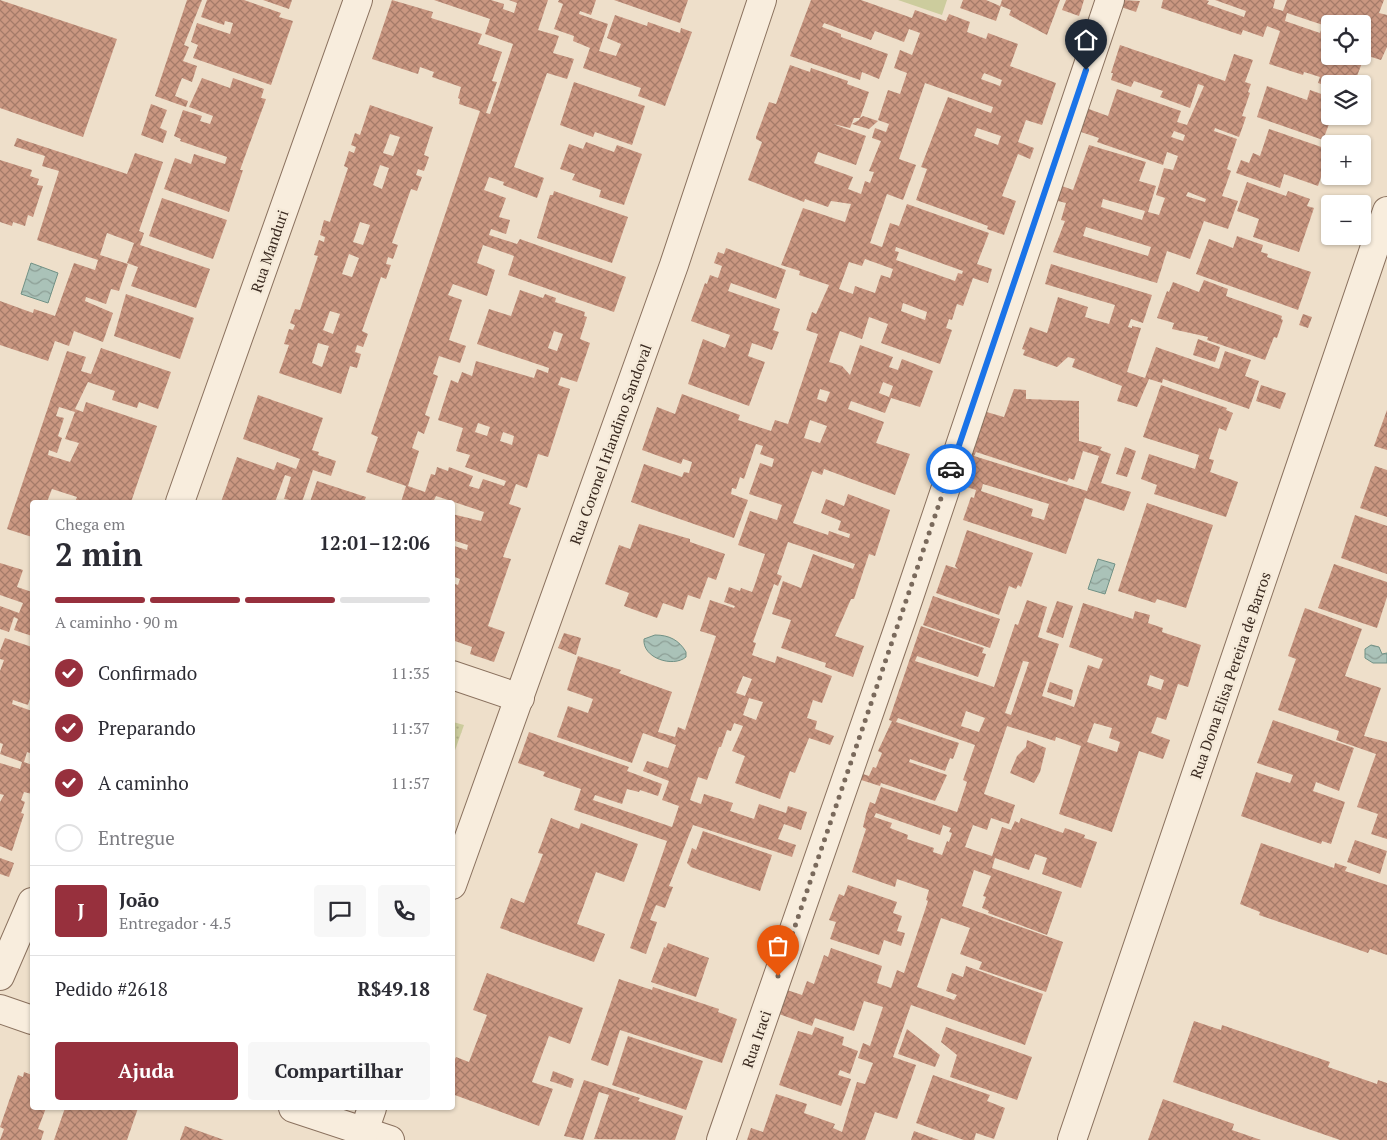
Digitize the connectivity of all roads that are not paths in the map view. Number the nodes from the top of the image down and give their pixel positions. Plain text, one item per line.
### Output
1 (358, 0) edge
2 (762, 0) edge
3 (1110, 0) edge
4 (1387, 211) edge
5 (181, 500) edge
6 (455, 676) edge
7 (520, 698) junction
8 (455, 877) edge
9 (30, 907) edge
10 (0, 976) edge
11 (0, 1009) edge
12 (30, 1019) edge
13 (301, 1110) edge
14 (366, 1126) edge
15 (390, 1140) edge
16 (721, 1140) edge
17 (1072, 1140) edge

1 - 5 street, Rua Manduri
2 - 7 street, Rua Coronel Irlandino Sandoval
3 - 16 street, Rua Iraci
4 - 17 street, Rua Dona Elisa Pereira de Barros
6 - 7 street
7 - 8 street, Rua Coronel Irlandino Sandoval
9 - 10 street
11 - 12 street
13 - 14 street
14 - 15 street

